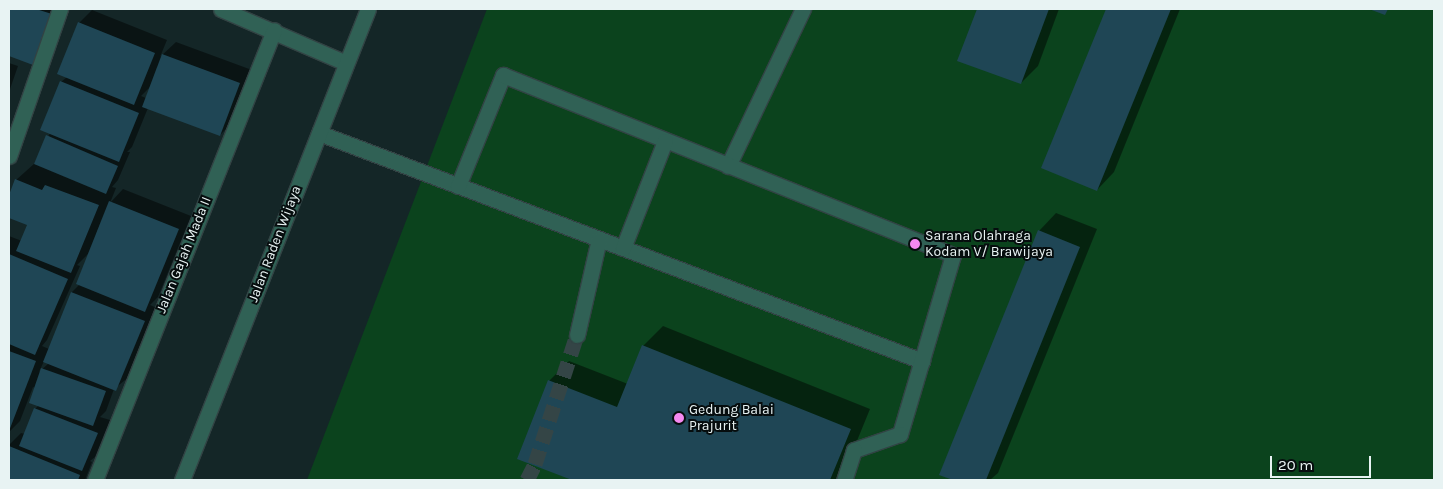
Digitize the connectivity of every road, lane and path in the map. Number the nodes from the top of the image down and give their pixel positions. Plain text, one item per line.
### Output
1 (60, 9) edge
2 (221, 9) edge
3 (368, 9) edge
4 (803, 9) edge
5 (274, 30) junction
6 (346, 63) junction
7 (318, 134) junction
8 (665, 140) junction
9 (9, 156) edge
10 (728, 166) junction
11 (458, 186) junction
12 (599, 239) junction
13 (623, 248) junction
14 (577, 335) tunnel mouth
15 (922, 361) junction
16 (95, 480) edge
17 (182, 480) edge
18 (844, 480) edge

1 - 9 street
2 - 5 street
3 - 6 street, Jalan Raden Wijaya
4 - 10 street
5 - 6 street
5 - 16 street, Jalan Gajah Mada II
6 - 7 street, Jalan Raden Wijaya
7 - 11 street
7 - 17 street, Jalan Raden Wijaya
8 - 10 street
8 - 11 street
8 - 13 street
10 - 15 street
11 - 12 street
12 - 13 street
12 - 14 street
13 - 15 street
15 - 18 street

